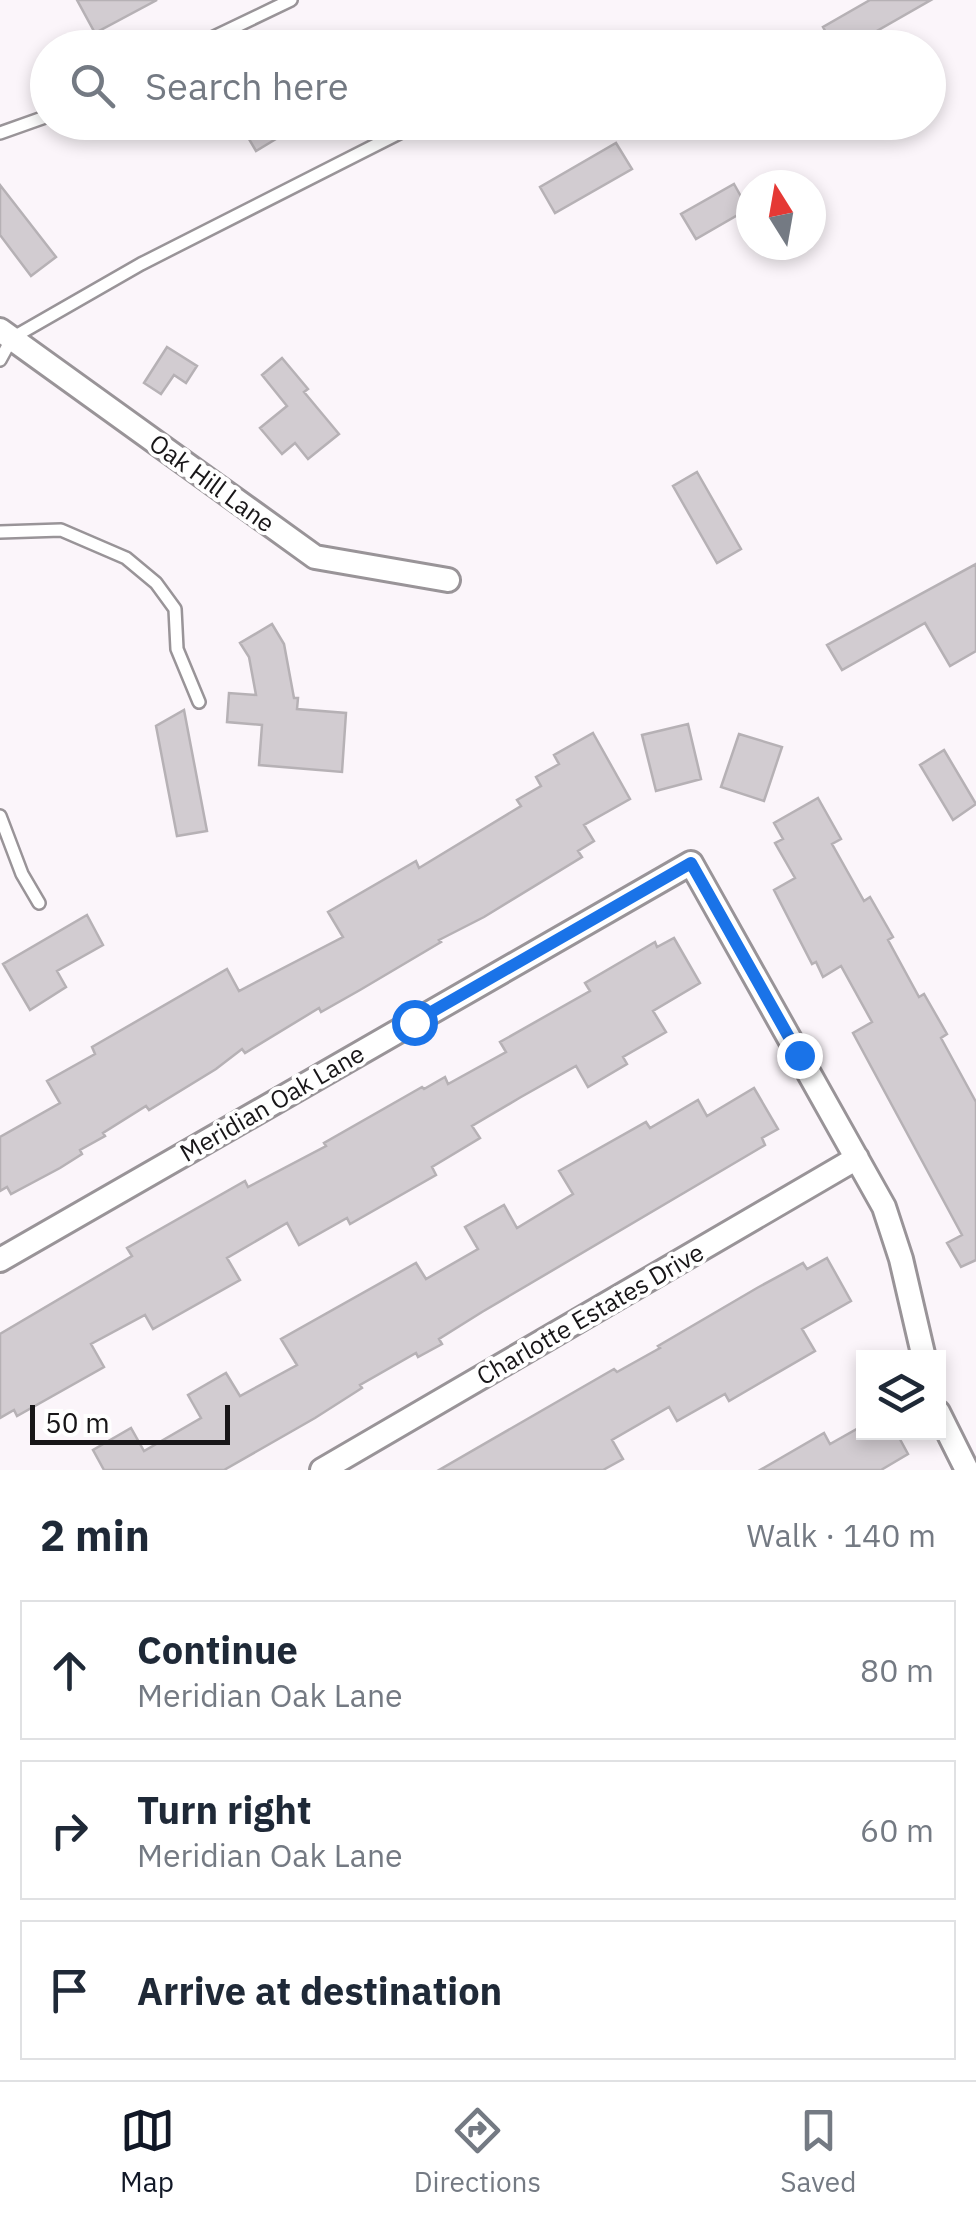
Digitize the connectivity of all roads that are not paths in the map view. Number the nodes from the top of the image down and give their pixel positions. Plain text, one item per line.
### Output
1 (291, 0) edge
2 (228, 30) edge
3 (30, 123) edge
4 (0, 134) edge
5 (386, 140) edge
6 (6, 334) edge
7 (0, 360) edge
8 (0, 532) edge
9 (448, 580) dead end
10 (199, 702) dead end
11 (0, 816) edge
12 (39, 903) dead end
13 (857, 1158) junction
14 (0, 1260) edge
15 (922, 1350) edge
16 (946, 1427) edge
17 (322, 1470) edge
18 (968, 1470) edge

1 - 2 lane
3 - 4 lane
5 - 6 lane
6 - 7 lane
6 - 9 street, Oak Hill Lane
8 - 10 lane
11 - 12 lane
13 - 14 street, Meridian Oak Lane
13 - 15 street, Meridian Oak Lane
13 - 17 street, Charlotte Estates Drive
16 - 18 street

